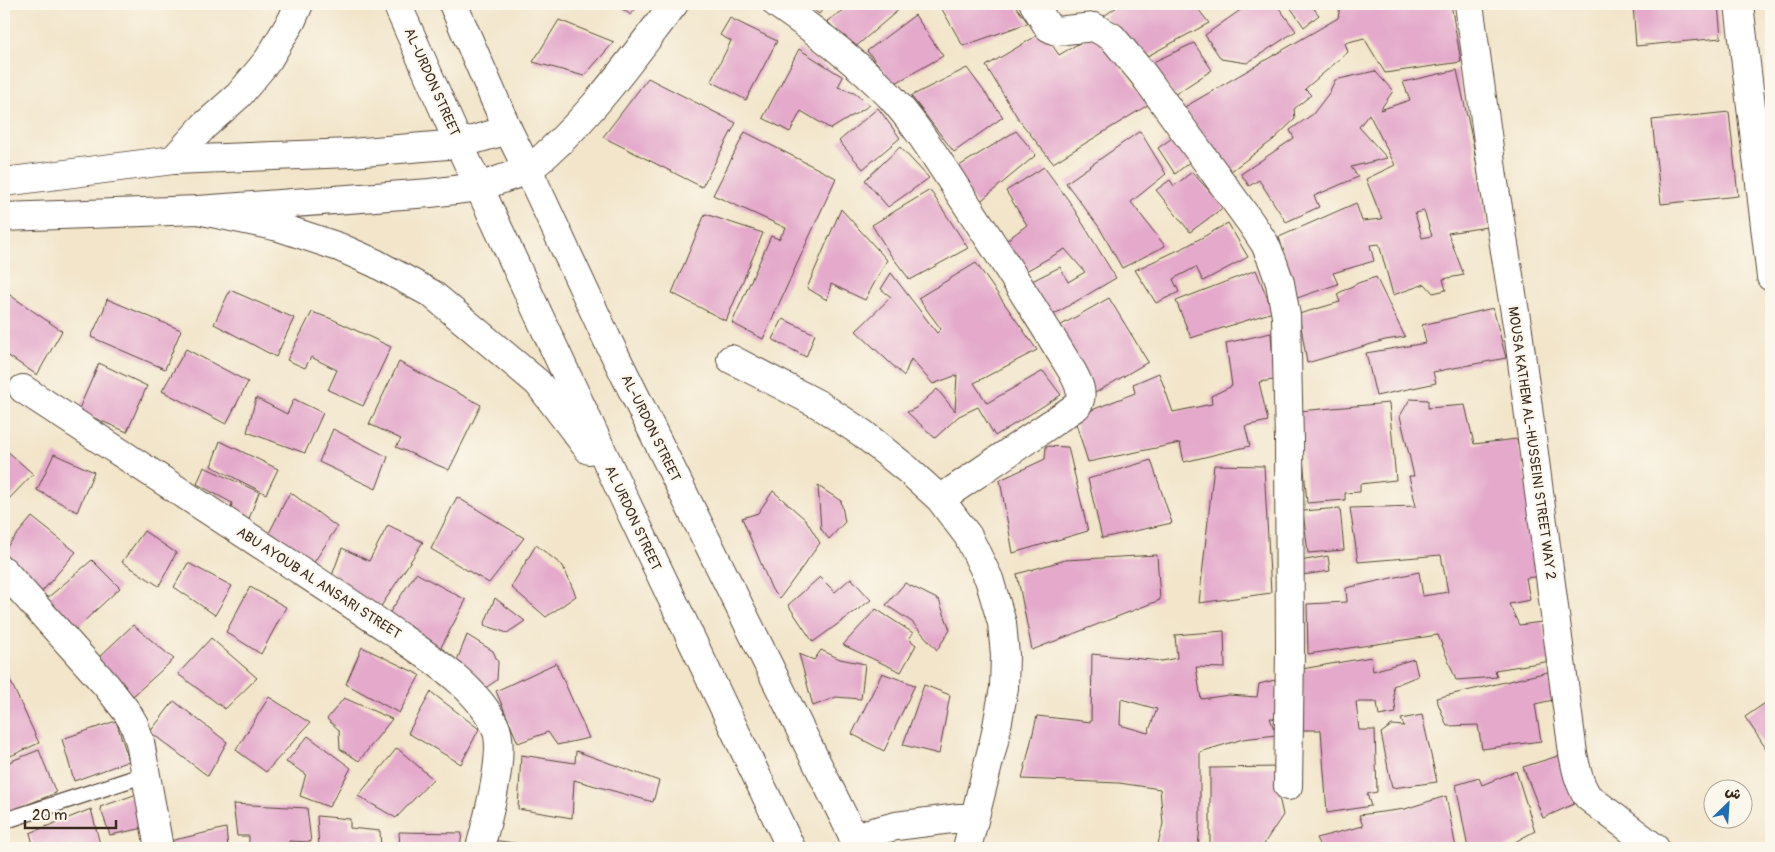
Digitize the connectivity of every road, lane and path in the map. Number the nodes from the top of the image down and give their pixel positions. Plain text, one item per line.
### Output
1 (299, 4) edge
2 (397, 4) edge
3 (453, 4) edge
4 (674, 4) edge
5 (777, 4) edge
6 (1034, 4) edge
7 (1469, 4) edge
8 (1739, 4) edge
9 (508, 130) junction
10 (459, 144) junction
11 (173, 160) junction
12 (528, 170) junction
13 (4, 182) edge
14 (479, 186) junction
15 (198, 210) junction
16 (4, 217) edge
17 (1771, 277) edge
18 (731, 359) dead end
19 (23, 389) dead end
20 (623, 496) junction
21 (940, 500) junction
22 (4, 571) edge
23 (144, 774) junction
24 (1288, 786) dead end
25 (975, 816) junction
26 (4, 821) edge
27 (856, 843) edge
28 (159, 848) edge
29 (480, 848) edge
30 (790, 848) edge
31 (967, 848) edge
32 (1655, 848) edge

1 - 11 main road
2 - 10 main road, AL-URDON STREET
3 - 9 main road, AL-URDON STREET
4 - 12 main road
5 - 21 main road
6 - 24 main road
7 - 32 main road, MOUSA KATHEM AL-HUSSEINI STREET WAY 2
8 - 17 main road
9 - 10 main road
9 - 12 main road, AL-URDON STREET
10 - 11 main road
10 - 14 main road, AL-URDON STREET
11 - 13 main road
12 - 14 main road
12 - 27 main road, AL-URDON STREET
14 - 15 main road
14 - 20 main road, AL URDON STREET
15 - 16 main road
15 - 20 main road
18 - 21 main road
19 - 29 main road, ABU AYOUB AL ANSARI STREET
20 - 30 main road, AL URDON STREET
21 - 25 main road
22 - 23 main road
23 - 26 lane
23 - 28 main road
25 - 27 main road
25 - 31 main road

